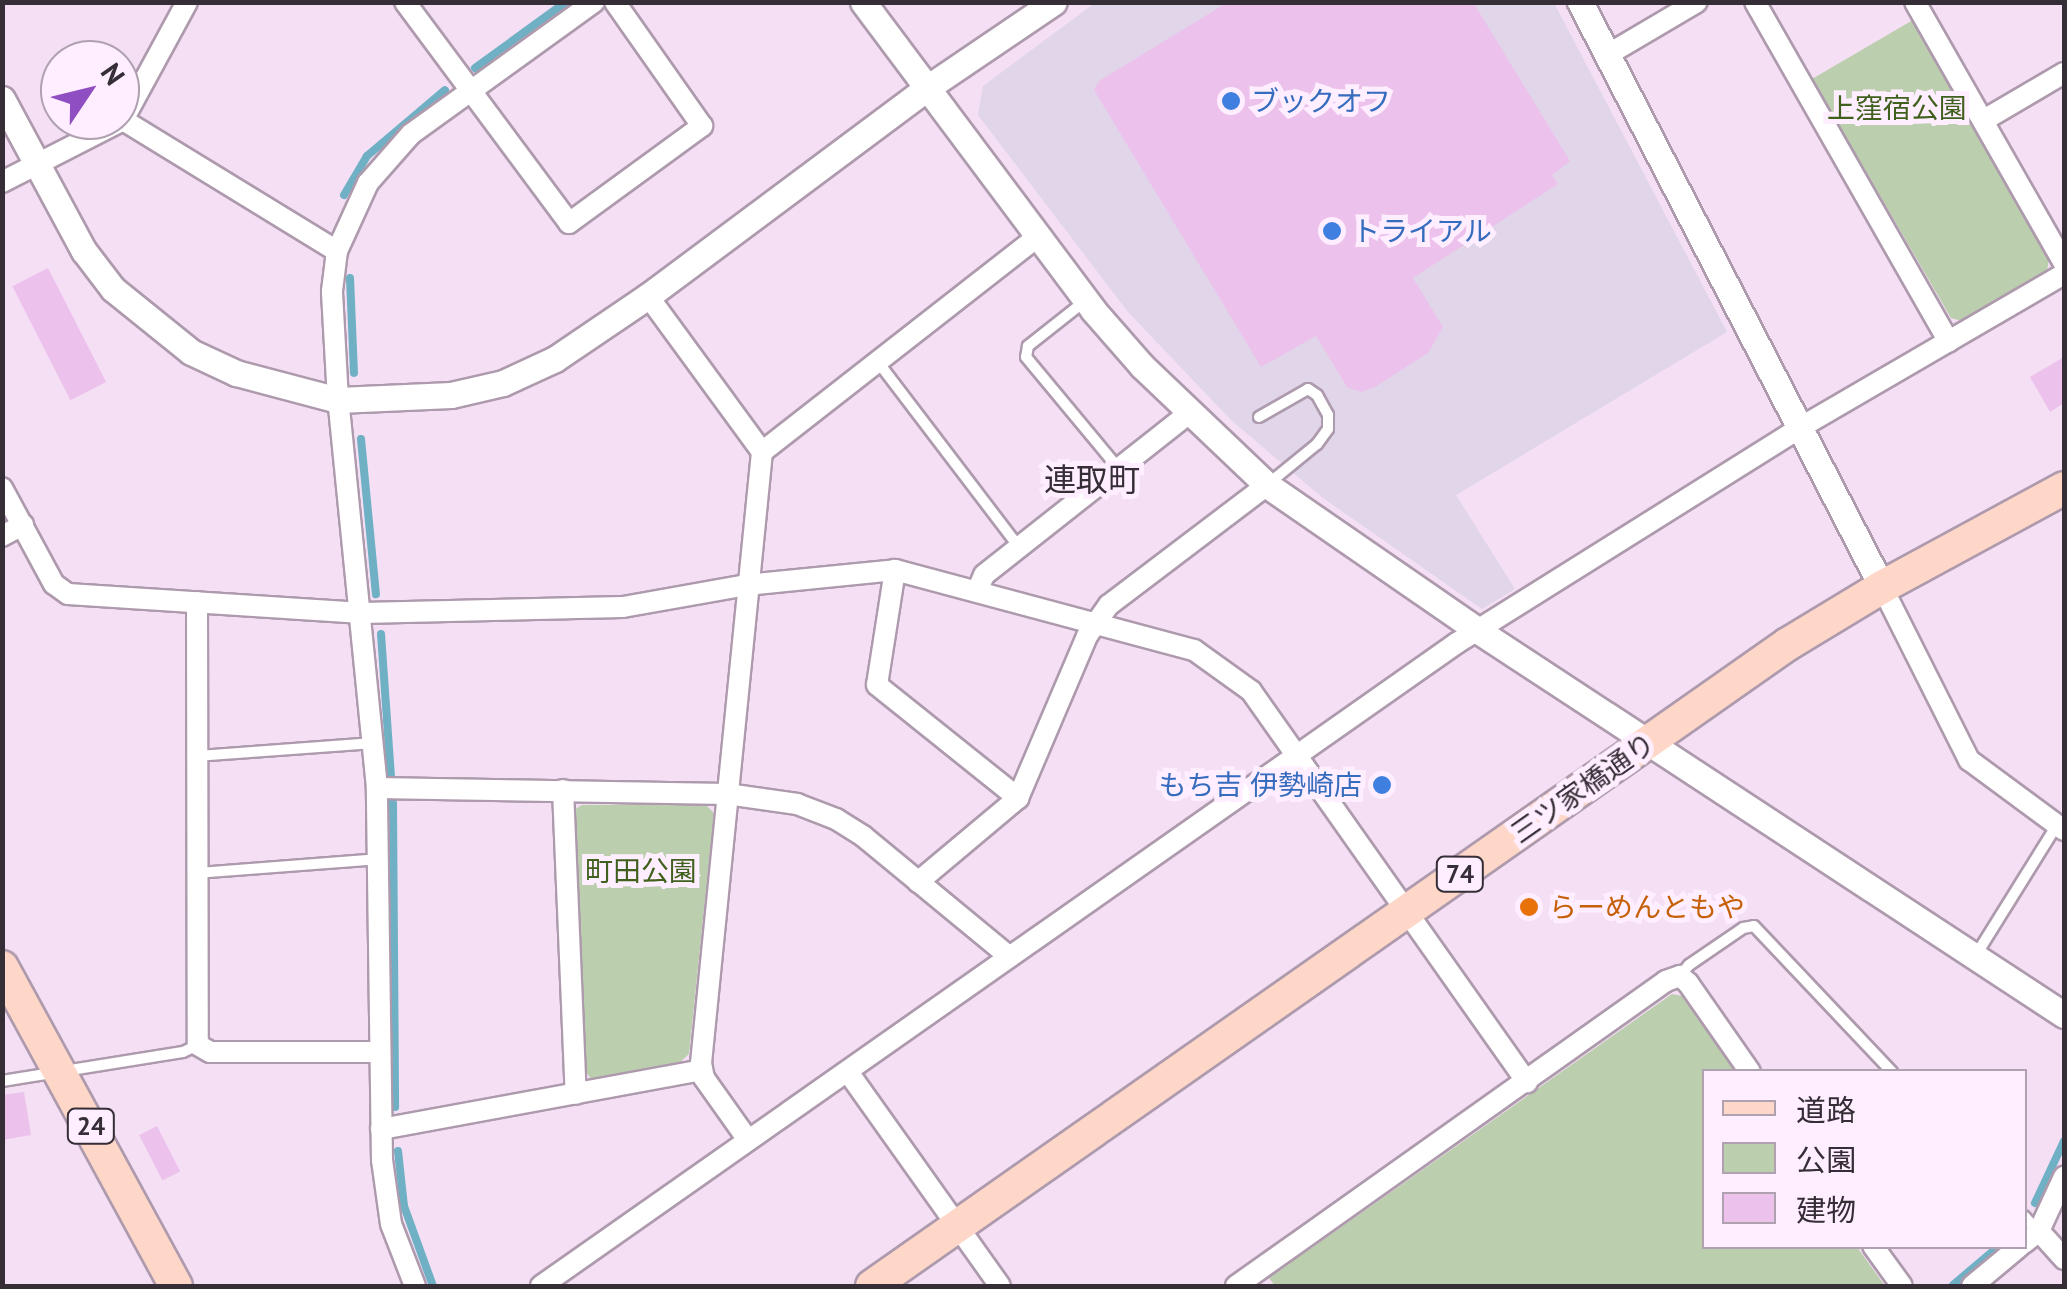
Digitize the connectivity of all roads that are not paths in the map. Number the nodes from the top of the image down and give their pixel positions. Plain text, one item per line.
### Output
1 (187, 2) edge
2 (405, 2) edge
3 (594, 2) edge
4 (615, 2) edge
5 (863, 2) edge
6 (1054, 2) edge
7 (1580, 2) edge
8 (1697, 2) edge
9 (1756, 2) edge
10 (1915, 2) edge
11 (1607, 55) junction
12 (2064, 73) edge
13 (927, 88) junction
14 (140, 89) edge
15 (474, 91) junction
16 (2, 100) edge
17 (1984, 120) junction
18 (140, 130) edge
19 (83, 140) edge
20 (36, 164) junction
21 (2, 182) edge
22 (1036, 238) junction
23 (336, 251) junction
24 (2064, 263) edge
25 (2064, 274) edge
26 (648, 296) junction
27 (1086, 300) junction
28 (1949, 342) junction
29 (878, 362) junction
30 (338, 400) junction
31 (1189, 414) junction
32 (1260, 417) dead end
33 (1801, 427) junction
34 (762, 452) junction
35 (1119, 469) junction
36 (1268, 485) junction
37 (2, 488) edge
38 (2064, 488) edge
39 (23, 526) junction
40 (2, 536) edge
41 (1018, 546) junction
42 (894, 570) junction
43 (746, 585) junction
44 (1882, 587) junction
45 (977, 591) junction
46 (197, 602) junction
47 (362, 613) junction
48 (1095, 621) junction
49 (1476, 630) junction
50 (374, 742) junction
51 (1647, 743) junction
52 (1297, 754) junction
53 (197, 756) junction
54 (377, 788) junction
55 (563, 790) junction
56 (727, 794) junction
57 (1018, 798) junction
58 (2061, 827) edge
59 (378, 858) junction
60 (196, 873) junction
61 (918, 882) junction
62 (1408, 912) junction
63 (1974, 957) junction
64 (1010, 958) junction
65 (2, 967) edge
66 (1680, 976) junction
67 (2064, 1015) edge
68 (198, 1045) junction
69 (380, 1052) junction
70 (1748, 1069) edge
71 (1889, 1069) edge
72 (701, 1070) junction
73 (848, 1072) junction
74 (63, 1073) junction
75 (2, 1082) edge
76 (1527, 1082) junction
77 (576, 1094) junction
78 (381, 1129) junction
79 (748, 1140) junction
80 (2064, 1176) edge
81 (957, 1226) junction
82 (2027, 1234) edge
83 (1876, 1249) edge
84 (2011, 1249) edge
85 (2064, 1259) edge
86 (176, 1286) edge
87 (415, 1286) edge
88 (541, 1286) edge
89 (872, 1286) edge
90 (1000, 1286) edge
91 (1236, 1286) edge
92 (1902, 1286) edge
93 (1972, 1286) edge

1 - 14 street
2 - 15 street
3 - 15 street
4 - 15 street
5 - 13 street
6 - 13 street
7 - 11 street
8 - 11 street
9 - 28 street
10 - 17 street
11 - 33 street
12 - 17 street
13 - 22 street
13 - 26 street
15 - 23 street
16 - 20 street
17 - 24 street
18 - 23 street
19 - 20 street
20 - 21 street
20 - 30 street
22 - 27 street
22 - 29 street
23 - 30 street
25 - 28 street
26 - 30 street
26 - 34 street
27 - 31 street
27 - 35 lane
28 - 33 street
29 - 34 street
29 - 41 lane
30 - 47 street
31 - 35 street
31 - 36 street
32 - 36 lane
33 - 44 street
33 - 49 street
34 - 43 street
35 - 41 street
36 - 48 street
36 - 49 street
37 - 39 street
38 - 44 main road, 三ツ家橋通り / 74
39 - 40 street
39 - 46 street
41 - 45 street
42 - 43 street
42 - 45 street
42 - 57 street
43 - 47 street
43 - 56 street
44 - 51 main road, 三ツ家橋通り / 74
44 - 58 street
45 - 48 street
46 - 47 street
46 - 53 street
47 - 50 street
48 - 52 street
48 - 57 street
49 - 51 street
49 - 52 street
50 - 53 lane
50 - 54 street
51 - 62 main road, 三ツ家橋通り / 74
51 - 63 street
52 - 62 street
52 - 64 street
53 - 60 street
54 - 55 street
54 - 59 street
55 - 56 street
55 - 77 street
56 - 61 street
56 - 72 street
57 - 61 street
58 - 63 lane
59 - 60 lane
59 - 69 street
60 - 68 street
61 - 64 street
62 - 76 street
62 - 81 main road, 三ツ家橋通り / 74
63 - 67 street
64 - 73 street
65 - 74 main road, 24
66 - 70 street
66 - 71 lane
66 - 76 street
68 - 69 street
68 - 74 lane
69 - 78 street
72 - 77 street
72 - 79 street
73 - 79 street
73 - 81 street
74 - 75 lane
74 - 86 main road, 24
76 - 91 street
77 - 78 street
78 - 87 street
79 - 88 street
80 - 82 street
81 - 89 main road, 三ツ家橋通り / 74
81 - 90 street
82 - 85 street
83 - 92 street
84 - 93 street

